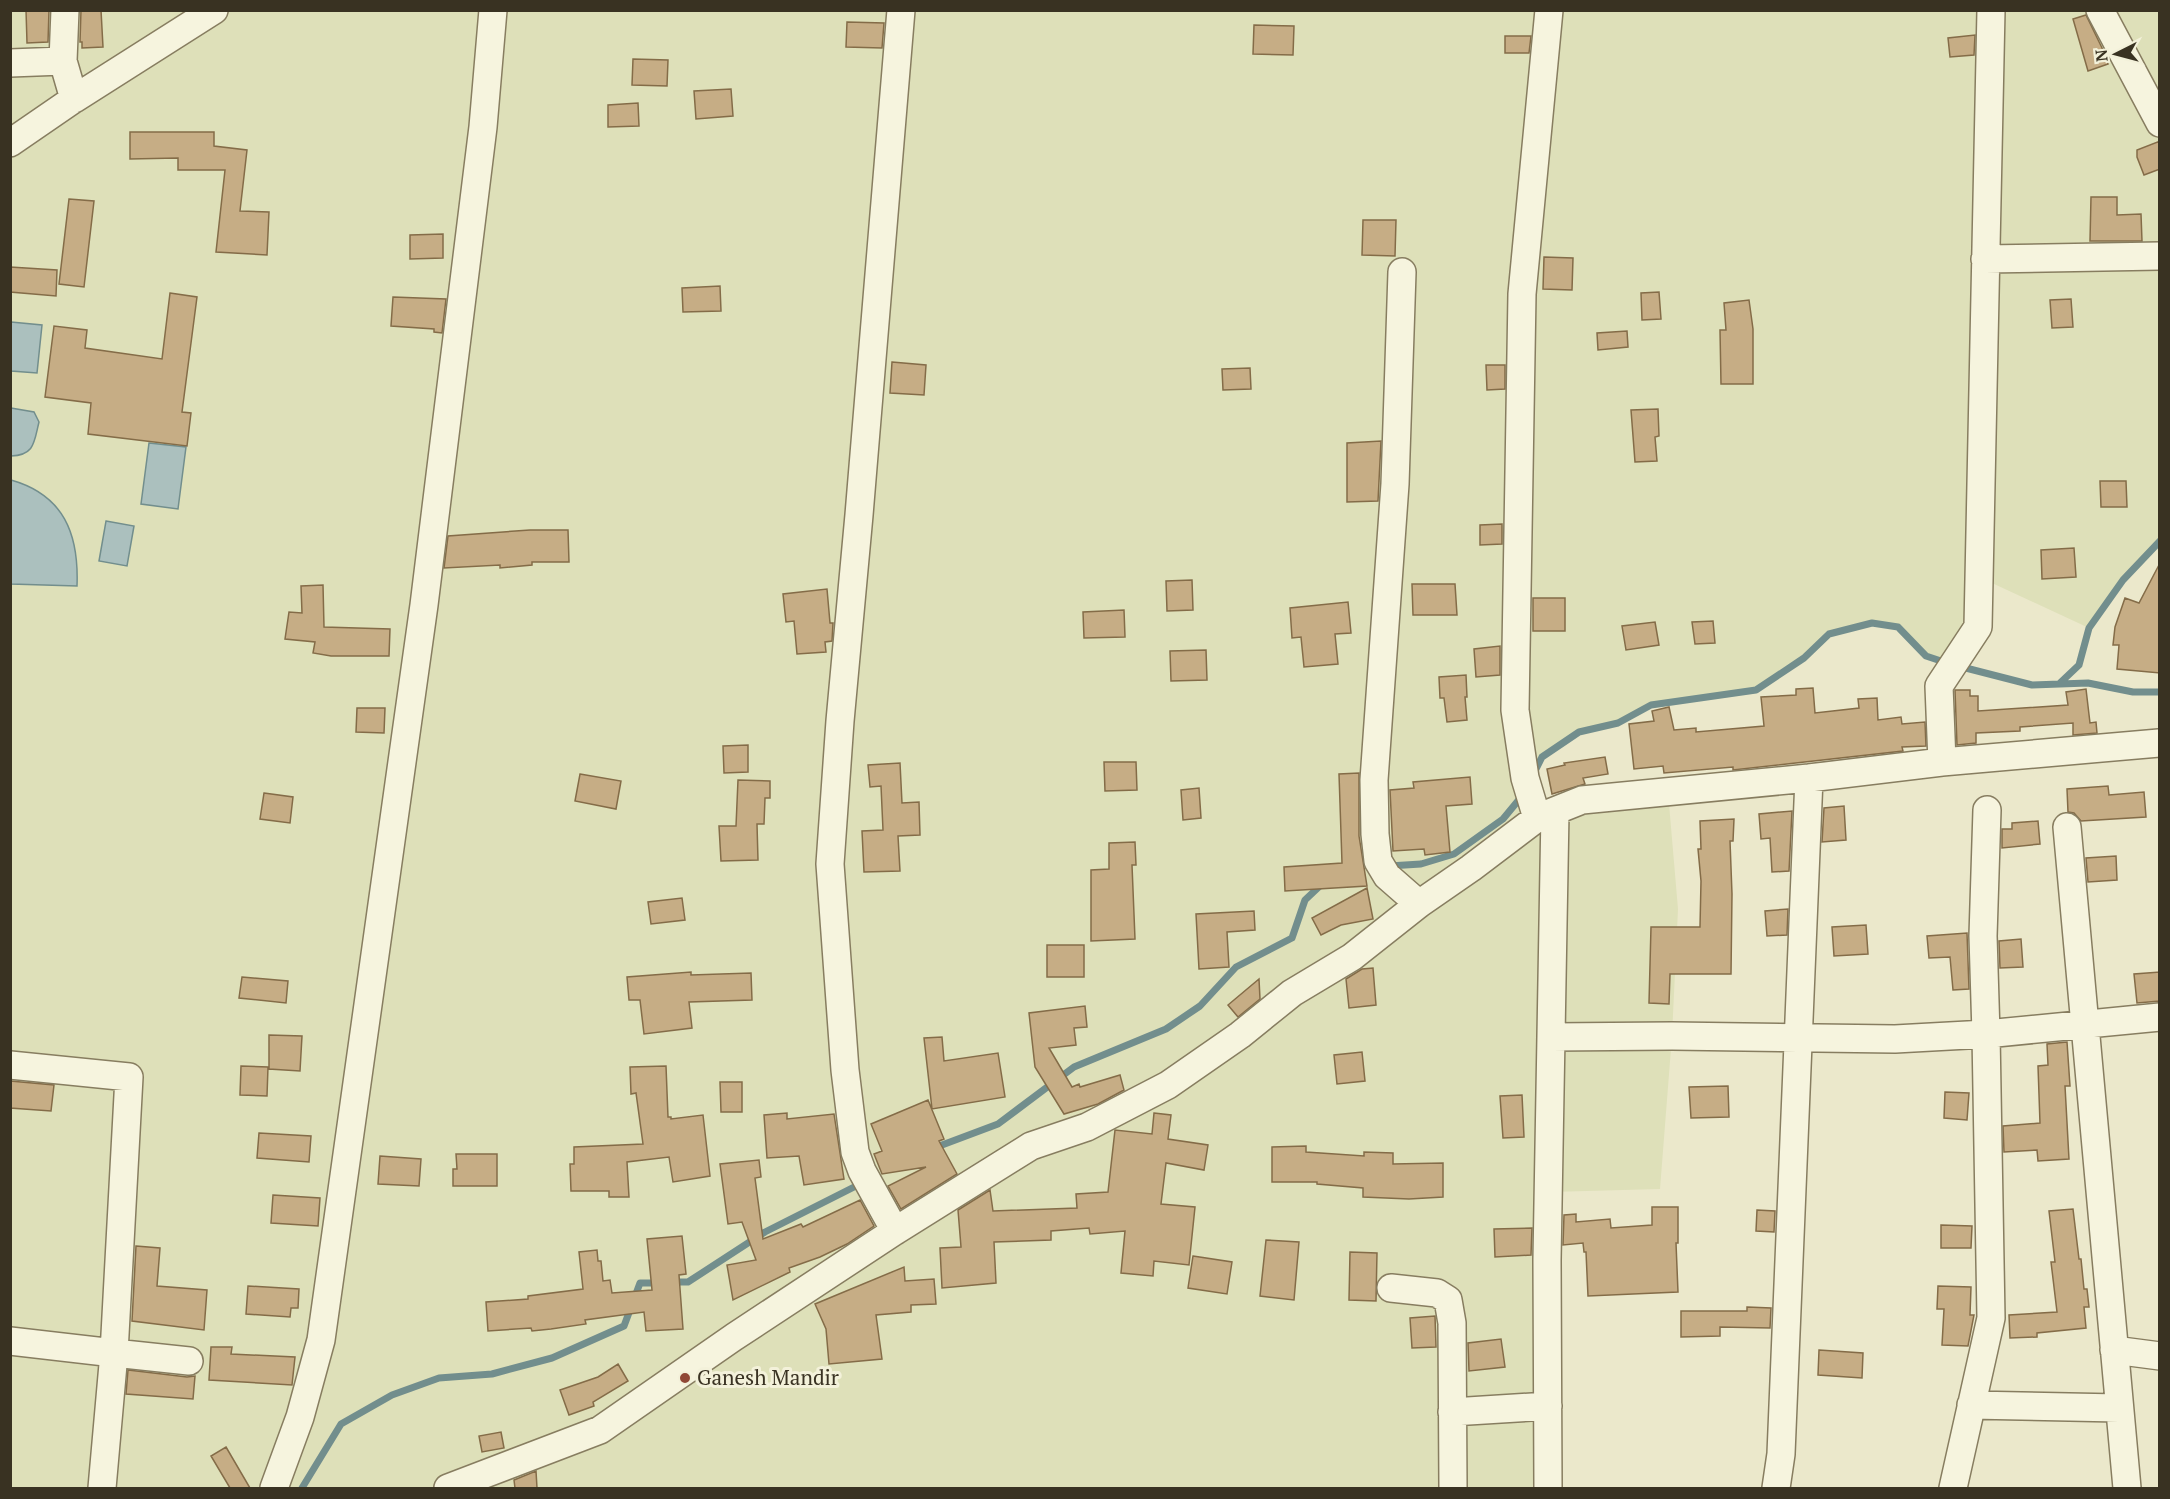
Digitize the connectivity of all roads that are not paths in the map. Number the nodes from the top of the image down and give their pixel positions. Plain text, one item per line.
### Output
1 (65, 10) edge
2 (214, 10) edge
3 (493, 10) edge
4 (901, 10) edge
5 (1549, 10) edge
6 (1991, 10) edge
7 (2100, 10) edge
8 (63, 61) junction
9 (10, 63) edge
10 (74, 99) junction
11 (2160, 123) edge
12 (10, 143) edge
13 (2160, 256) edge
14 (1985, 259) junction
15 (1402, 272) dead end
16 (2160, 743) edge
17 (1942, 762) junction
18 (1809, 778) junction
19 (1536, 801) junction
20 (1987, 810) dead end
21 (2067, 827) dead end
22 (1419, 904) junction
23 (2160, 1017) edge
24 (2084, 1025) junction
25 (1986, 1034) junction
26 (1552, 1037) junction
27 (1798, 1039) junction
28 (10, 1065) edge
29 (895, 1231) junction
30 (1391, 1288) dead end
31 (10, 1341) edge
32 (2114, 1350) junction
33 (114, 1353) junction
34 (2160, 1356) edge
35 (189, 1361) dead end
36 (1971, 1405) junction
37 (1548, 1406) junction
38 (2119, 1408) junction
39 (1452, 1412) junction
40 (102, 1488) edge
41 (274, 1488) edge
42 (448, 1488) edge
43 (1452, 1488) edge
44 (1548, 1488) edge
45 (1776, 1488) edge
46 (1953, 1488) edge
47 (2127, 1488) edge

1 - 8 street
2 - 10 street
3 - 41 street
4 - 29 street
5 - 19 street
6 - 14 street
7 - 11 street
8 - 9 street
8 - 10 street
10 - 12 street
13 - 14 street
14 - 17 street
15 - 22 street
16 - 17 street
17 - 18 street
18 - 19 street
18 - 27 street
19 - 22 street
19 - 26 street
20 - 25 street
21 - 24 street
22 - 29 street
23 - 24 street
24 - 25 street
24 - 32 street
25 - 27 street
25 - 36 street
26 - 27 street
26 - 37 street
27 - 45 street
28 - 33 street
29 - 42 street
30 - 39 street
31 - 33 street
32 - 34 street
32 - 38 street
33 - 35 street
33 - 40 street
36 - 38 street
36 - 46 street
37 - 39 street
37 - 44 street
38 - 47 street
39 - 43 street

